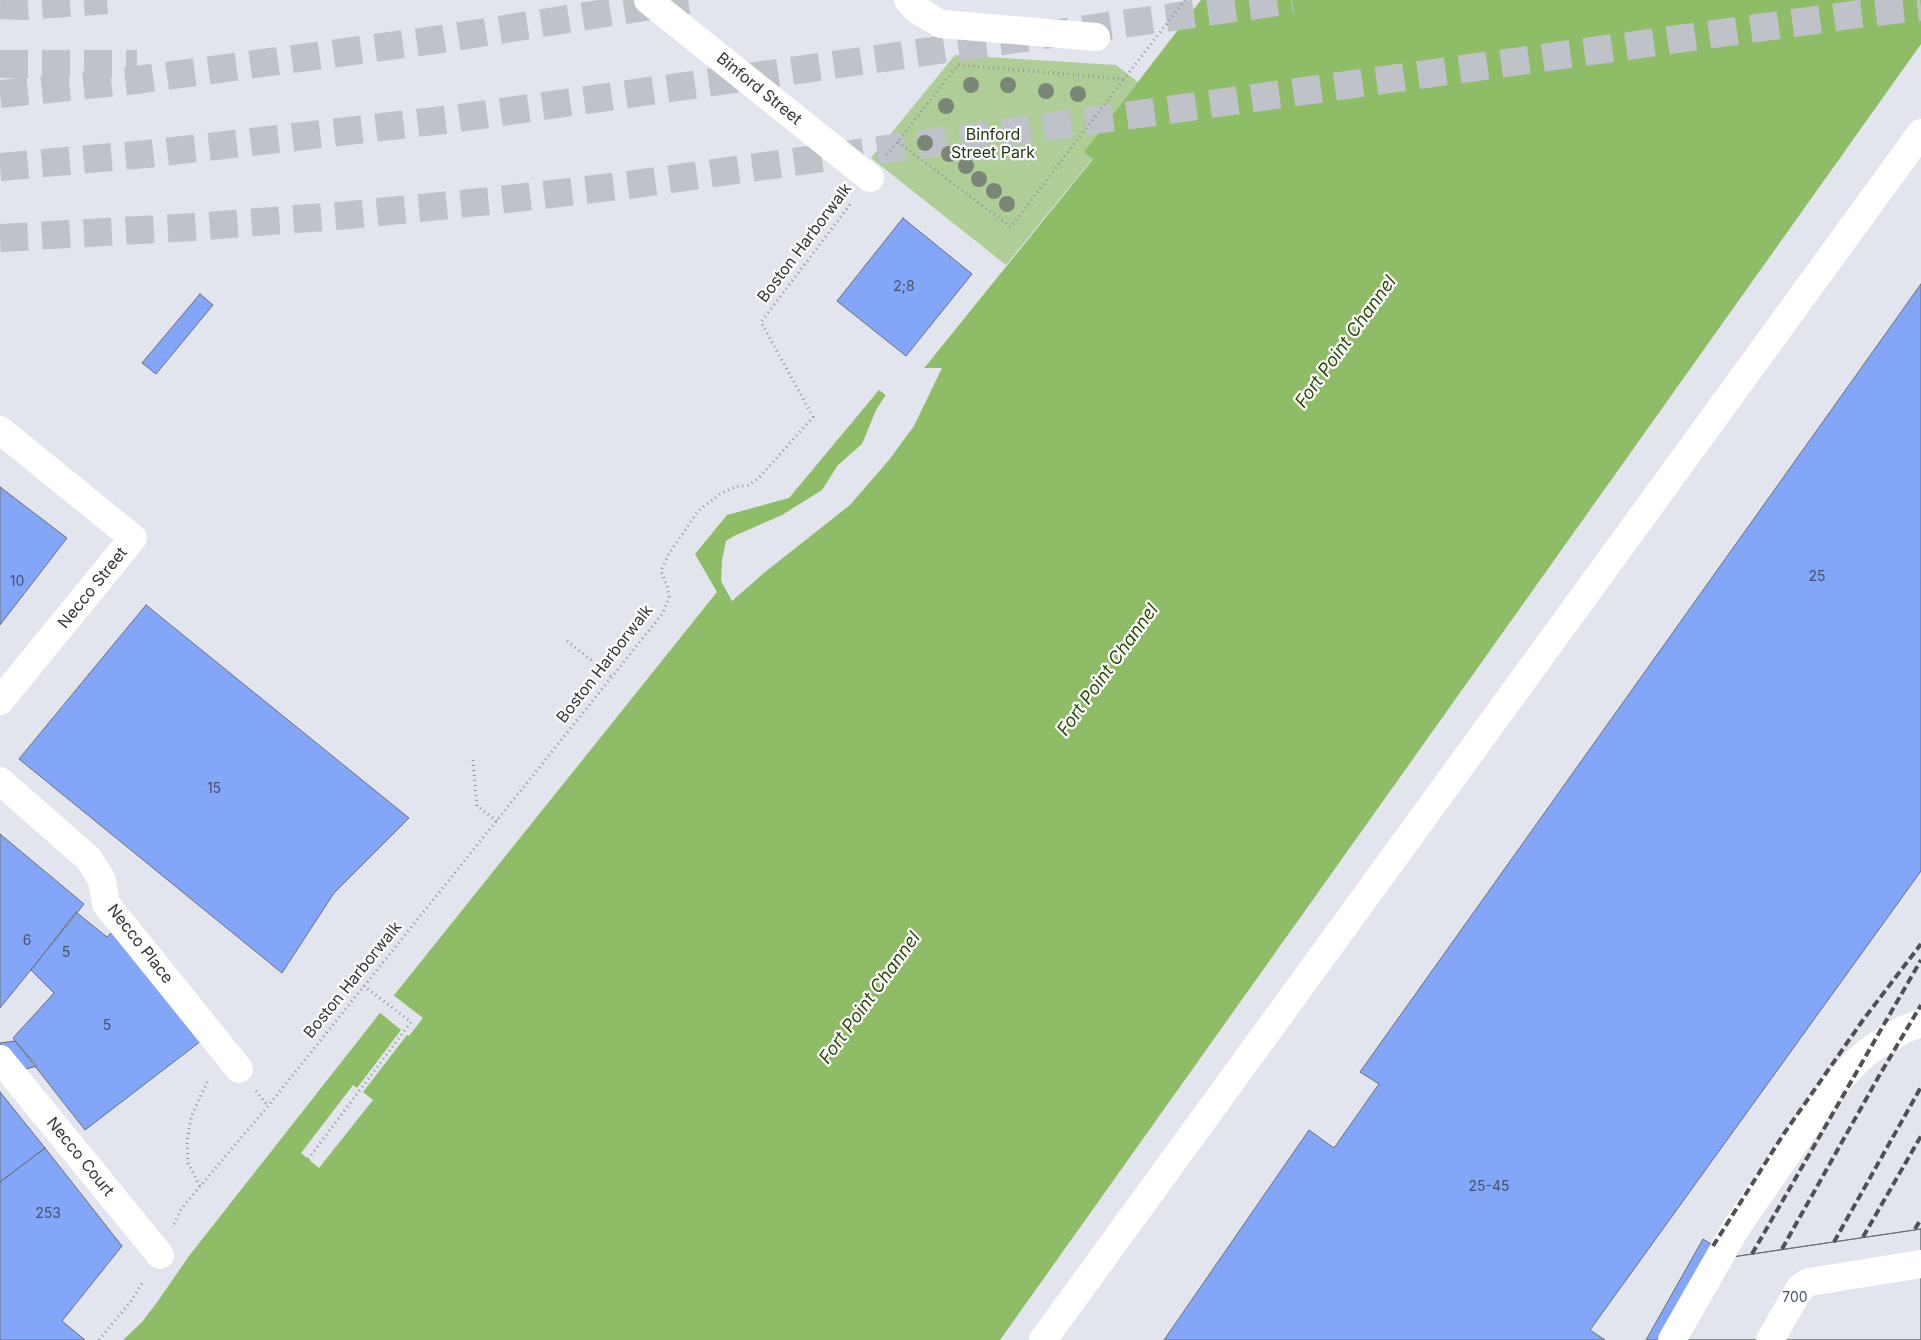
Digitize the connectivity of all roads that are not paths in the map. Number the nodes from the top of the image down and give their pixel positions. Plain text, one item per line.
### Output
1 (648, 0) edge
2 (908, 0) edge
3 (1096, 37) dead end
4 (1921, 133) edge
5 (870, 178) road end
6 (0, 430) edge
7 (0, 701) edge
8 (0, 781) edge
9 (1921, 1023) edge
10 (0, 1059) edge
11 (233, 1061) road end
12 (160, 1255) road end
13 (1921, 1264) edge
14 (1043, 1340) edge
15 (1672, 1340) edge
16 (1770, 1340) edge

1 - 5 street, Binford Street
2 - 3 street
4 - 14 street
6 - 7 street, Necco Street
8 - 11 street, Necco Place
9 - 15 street
10 - 12 street, Necco Court
13 - 16 street

